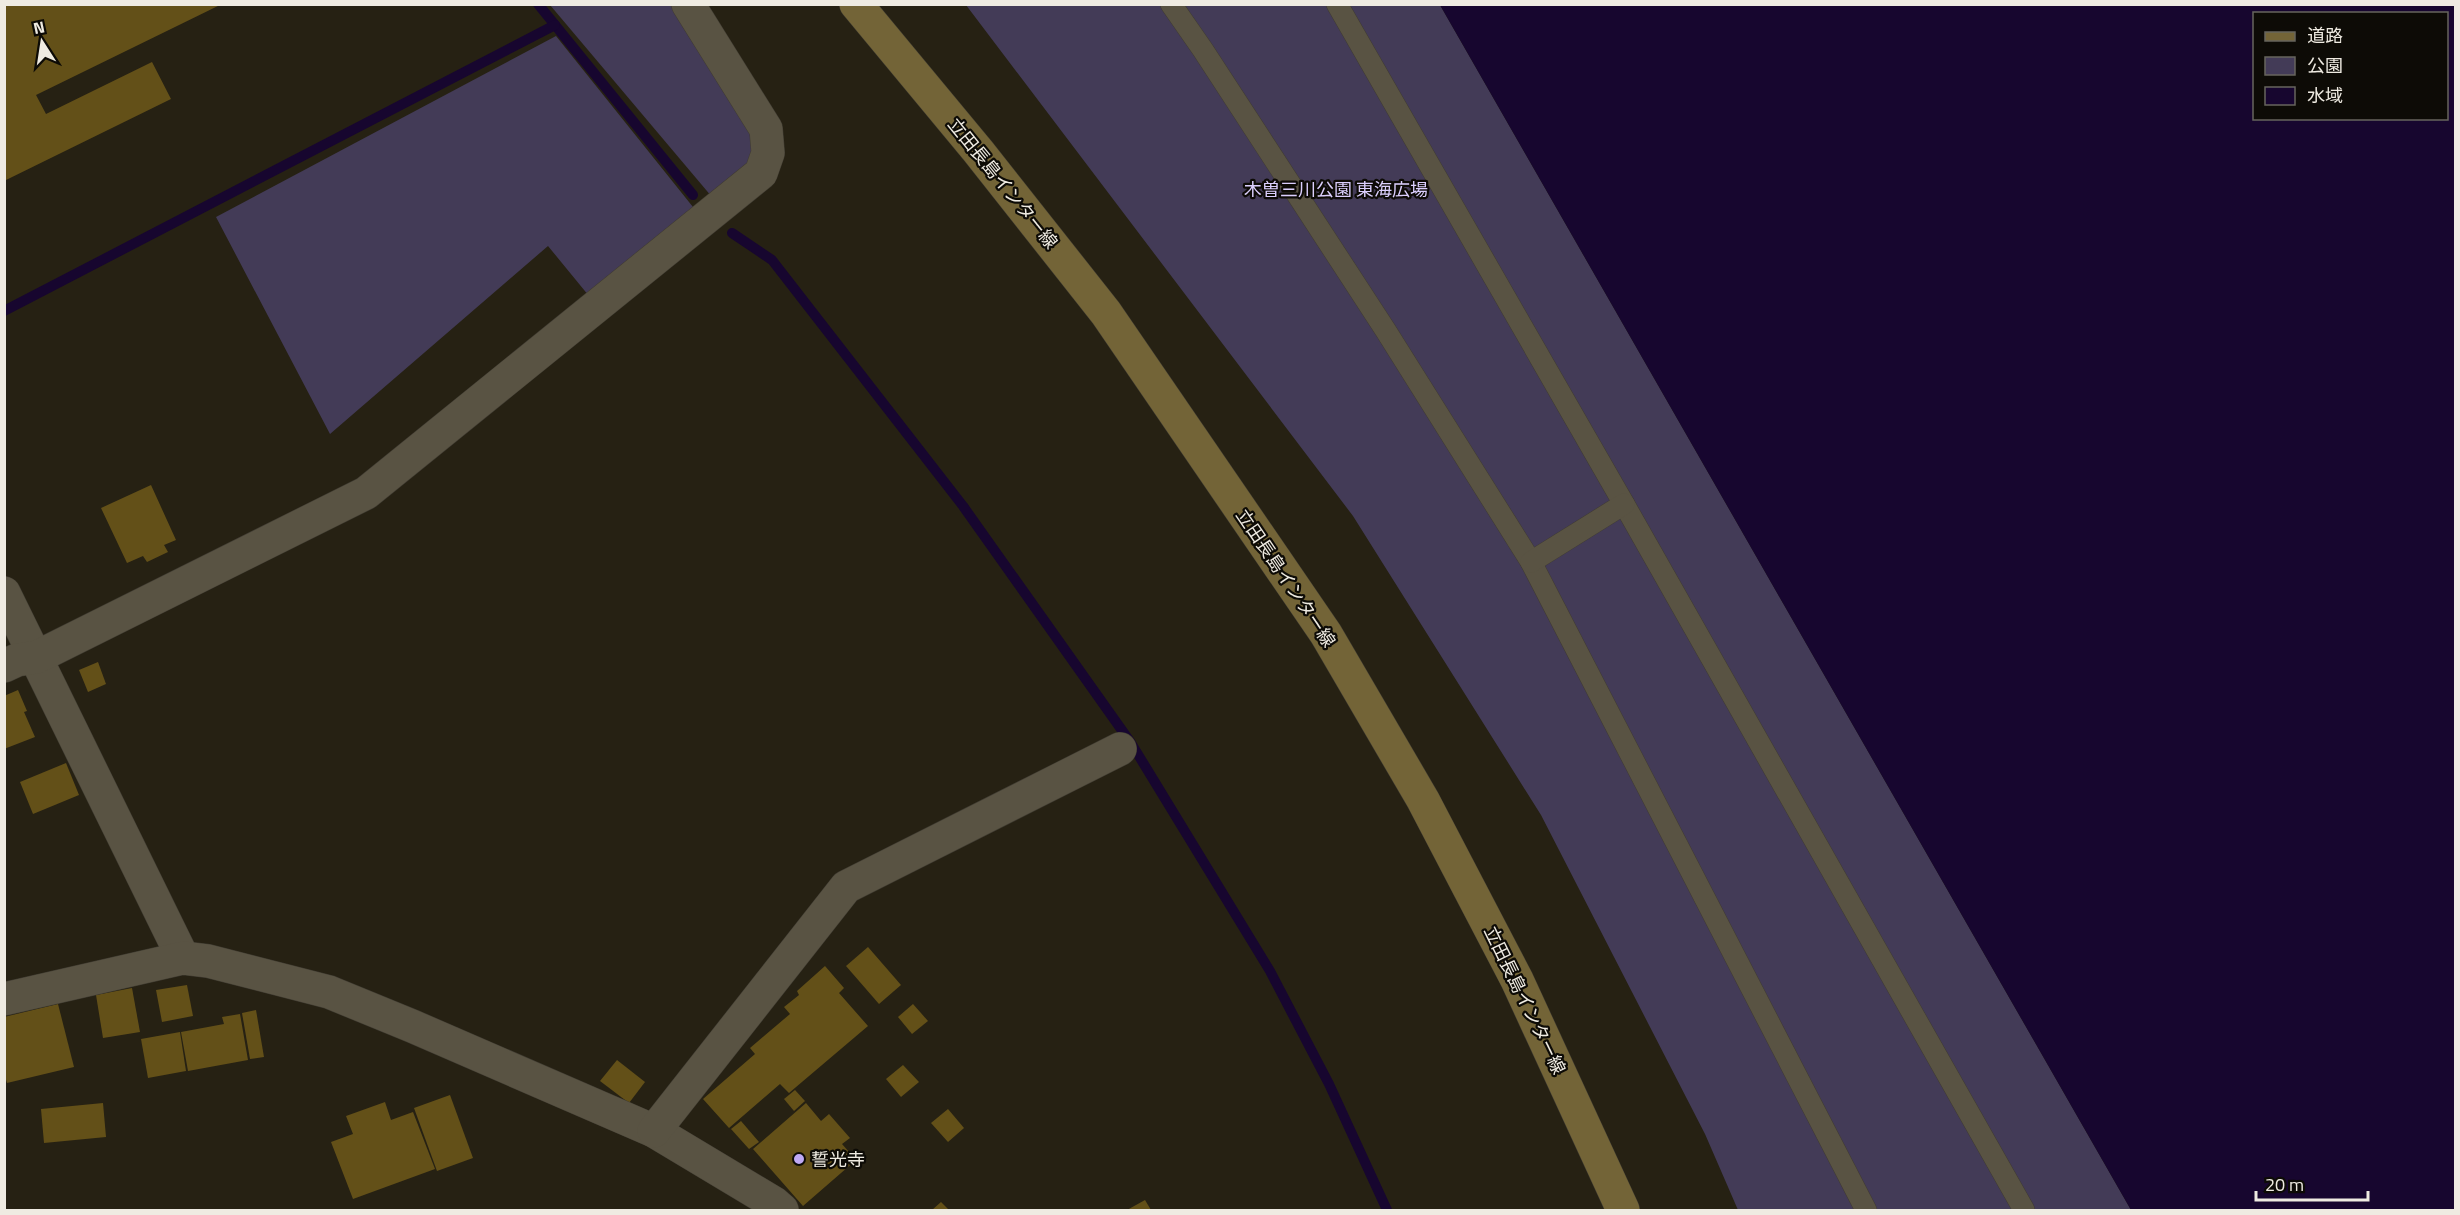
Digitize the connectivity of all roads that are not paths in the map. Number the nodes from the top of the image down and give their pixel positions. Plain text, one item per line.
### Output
1 (688, 4) edge
2 (856, 4) edge
3 (1171, 4) edge
4 (1337, 4) edge
5 (1624, 504) junction
6 (1531, 562) junction
7 (4, 593) edge
8 (37, 657) junction
9 (4, 666) edge
10 (1120, 749) dead end
11 (183, 958) junction
12 (4, 999) edge
13 (654, 1131) junction
14 (782, 1210) edge
15 (1623, 1210) edge
16 (1866, 1210) edge
17 (2024, 1210) edge

1 - 8 street
2 - 15 main road, 立田長島インター線
3 - 6 lane
4 - 5 lane
5 - 6 lane
5 - 17 lane
6 - 16 lane
7 - 8 street
8 - 9 street
8 - 11 street
10 - 13 street
11 - 12 street
11 - 13 street
13 - 14 street

